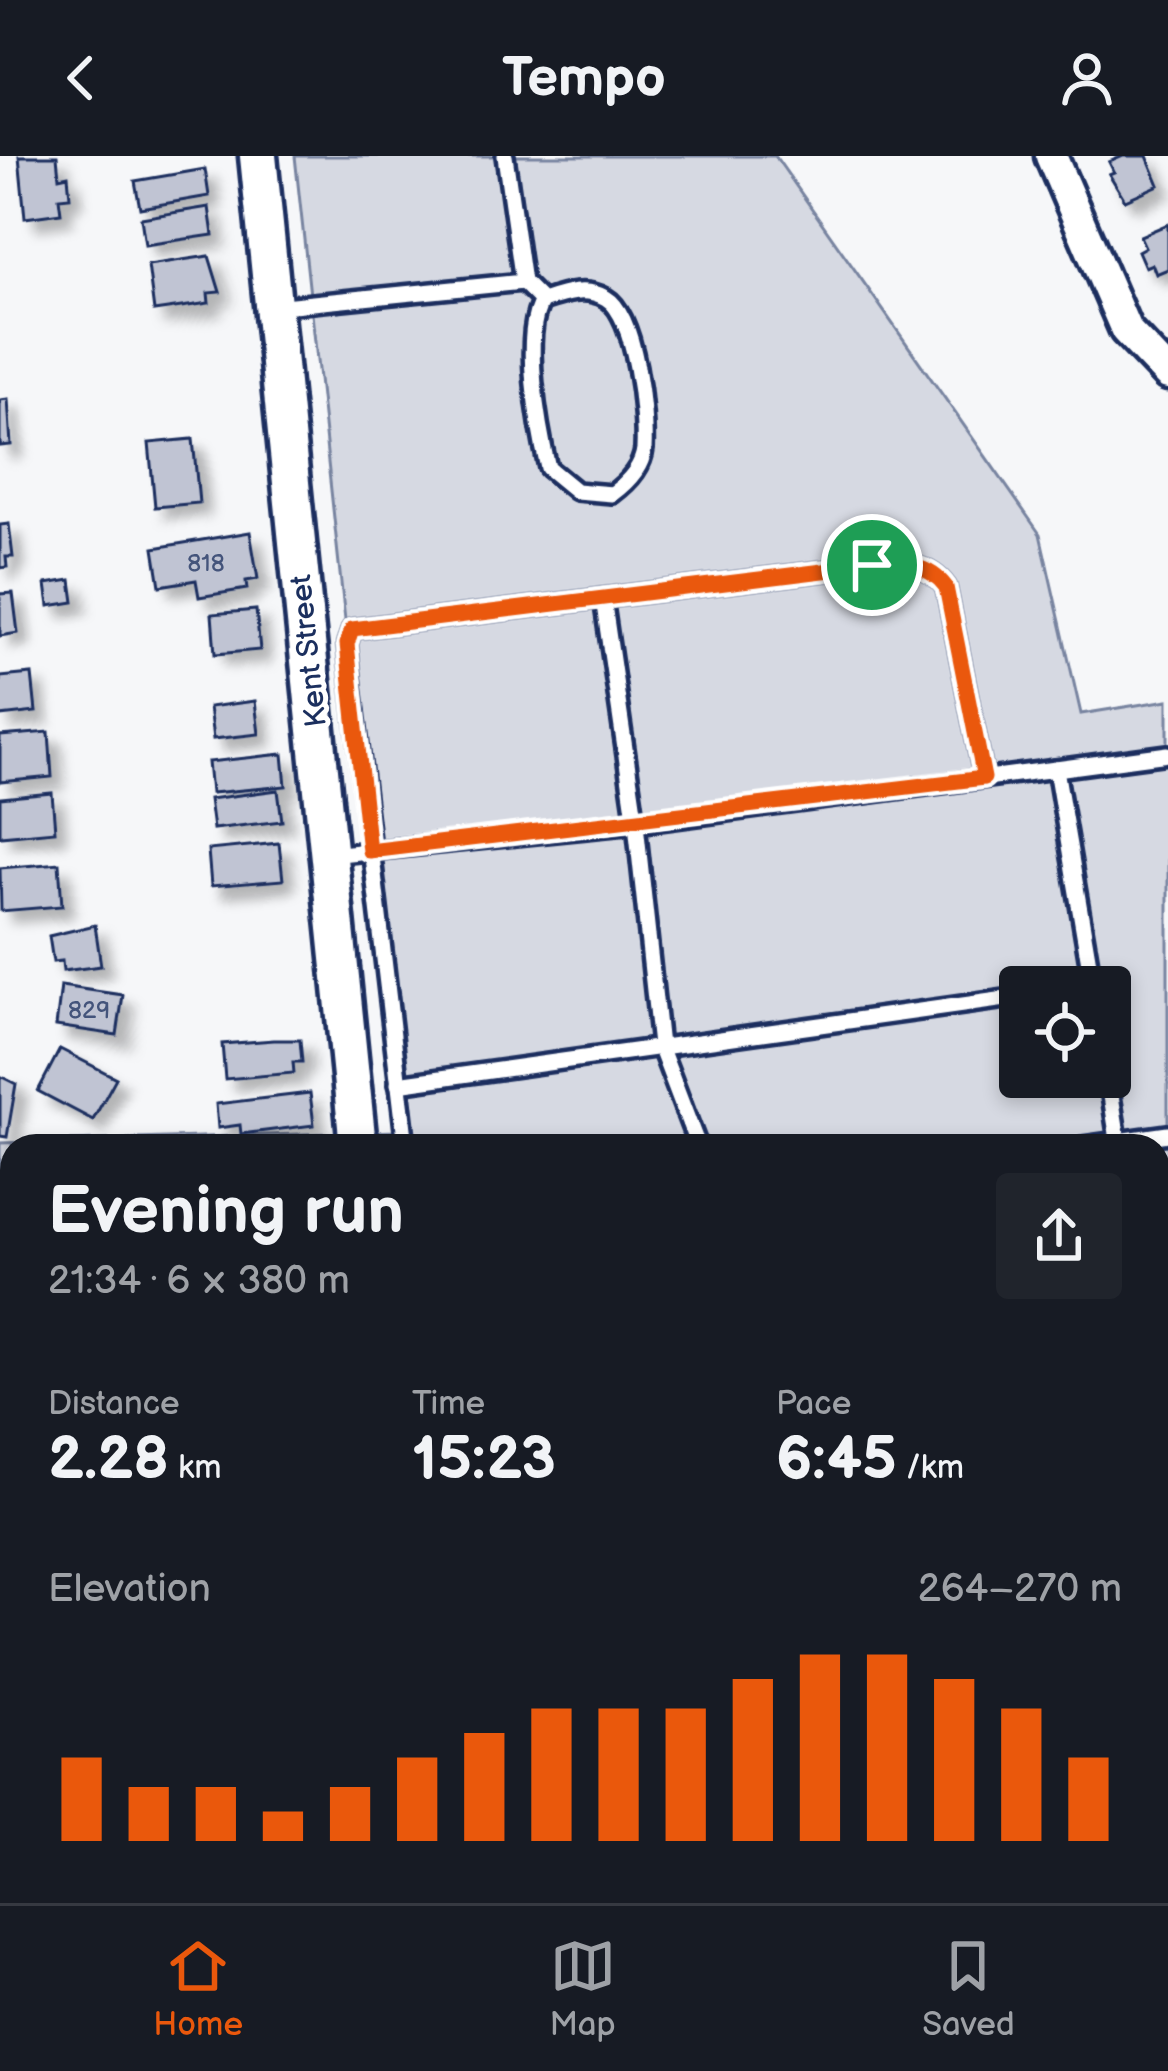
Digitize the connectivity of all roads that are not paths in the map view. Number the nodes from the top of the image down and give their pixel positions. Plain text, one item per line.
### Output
1 (258, 156) edge
2 (505, 156) edge
3 (1051, 156) edge
4 (524, 282) junction
5 (542, 301) junction
6 (273, 307) junction
7 (1168, 374) edge
8 (603, 598) junction
9 (1168, 754) edge
10 (1056, 769) junction
11 (984, 778) junction
12 (636, 824) junction
13 (369, 851) junction
14 (329, 855) junction
15 (1096, 966) edge
16 (999, 1001) edge
17 (660, 1046) junction
18 (398, 1084) junction
19 (1111, 1098) edge
20 (357, 1134) edge
21 (404, 1134) edge
22 (693, 1134) edge
23 (1117, 1134) edge

1 - 6 street, Kent Street
2 - 4 lane
3 - 7 street
4 - 5 lane
4 - 6 lane
5 - 5 lane
6 - 14 street, Kent Street
8 - 11 lane
8 - 12 lane
8 - 13 lane
9 - 10 lane
10 - 11 lane
10 - 15 lane
11 - 12 lane
12 - 13 lane
12 - 17 lane
13 - 14 lane
13 - 18 lane
14 - 20 street, Kent Street
16 - 17 lane
17 - 18 lane
17 - 22 lane
18 - 21 lane
19 - 23 lane

